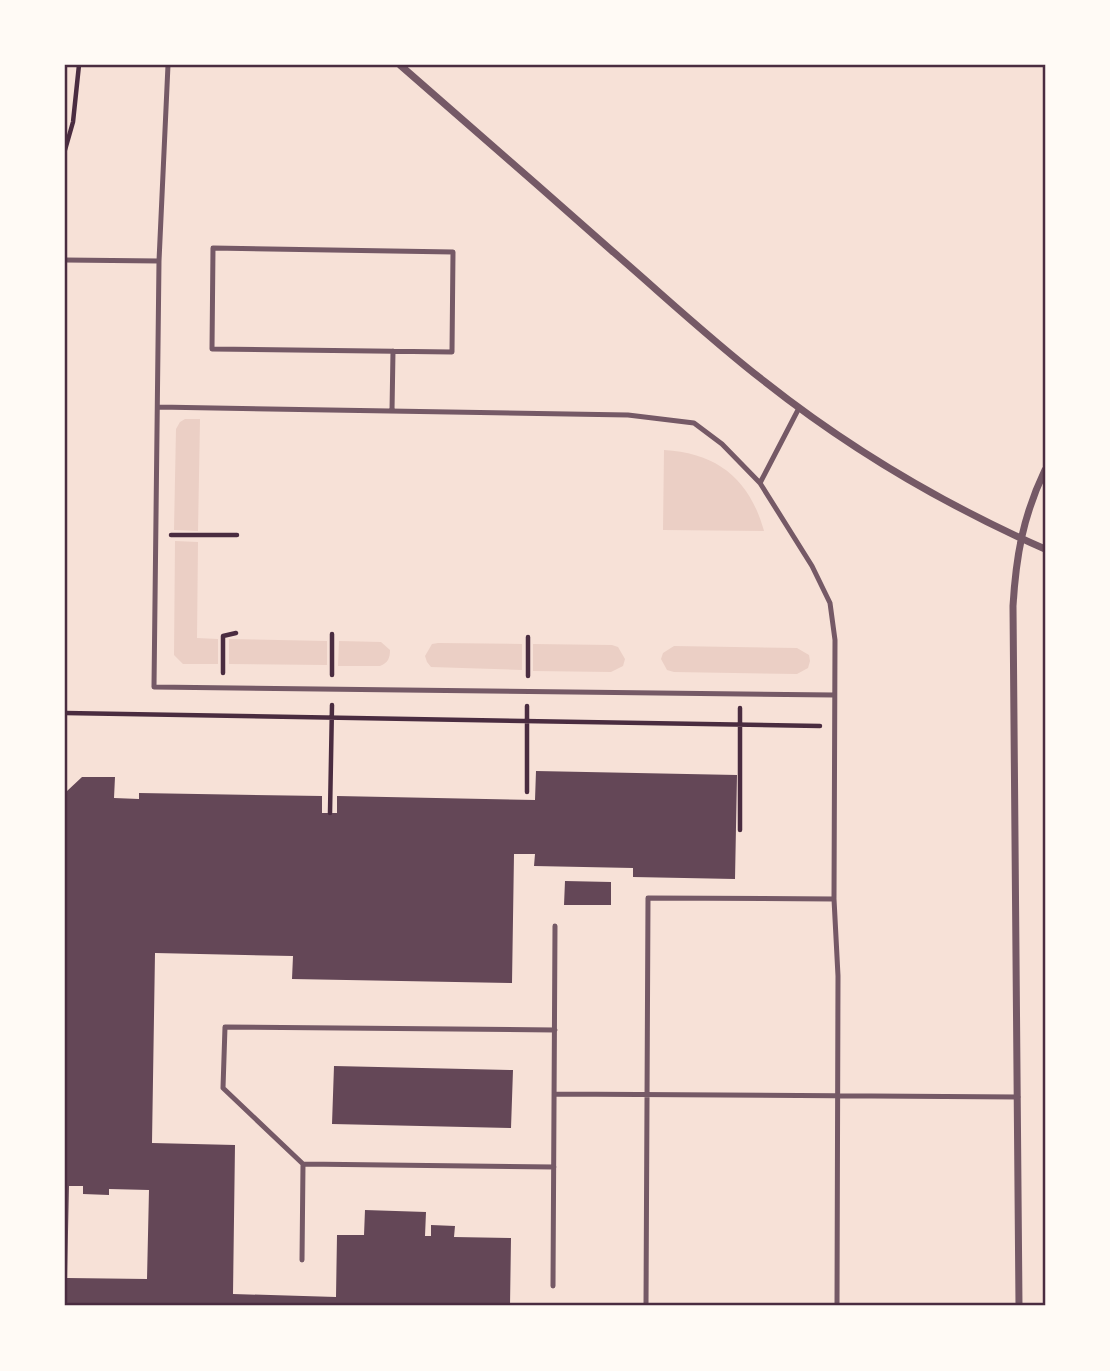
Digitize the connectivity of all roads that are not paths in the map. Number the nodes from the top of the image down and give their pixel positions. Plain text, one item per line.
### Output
1 (168, 65) edge
2 (400, 65) edge
3 (65, 260) edge
4 (159, 261) junction
5 (393, 351) junction
6 (158, 407) junction
7 (799, 408) junction
8 (392, 411) junction
9 (1045, 470) edge
10 (761, 484) junction
11 (1020, 539) junction
12 (1045, 549) edge
13 (834, 695) junction
14 (834, 899) junction
15 (555, 926) dead end
16 (555, 1030) junction
17 (554, 1094) junction
18 (647, 1094) junction
19 (838, 1096) junction
20 (1018, 1097) junction
21 (303, 1164) junction
22 (554, 1167) junction
23 (302, 1260) dead end
24 (553, 1286) dead end
25 (646, 1306) edge
26 (837, 1306) edge
27 (1019, 1306) edge

1 - 4 lane
2 - 7 street
3 - 4 lane
4 - 6 lane
5 - 5 lane
5 - 8 lane
6 - 8 lane
6 - 13 lane
7 - 10 lane
7 - 11 street
8 - 10 lane
9 - 11 street
10 - 13 lane
11 - 12 street
11 - 20 street
13 - 14 lane
14 - 18 lane
14 - 19 lane
15 - 16 lane
16 - 17 lane
16 - 21 lane
17 - 18 lane
17 - 22 lane
18 - 19 lane
18 - 25 lane
19 - 20 lane
19 - 26 lane
20 - 27 street
21 - 22 lane
21 - 23 lane
22 - 24 lane

